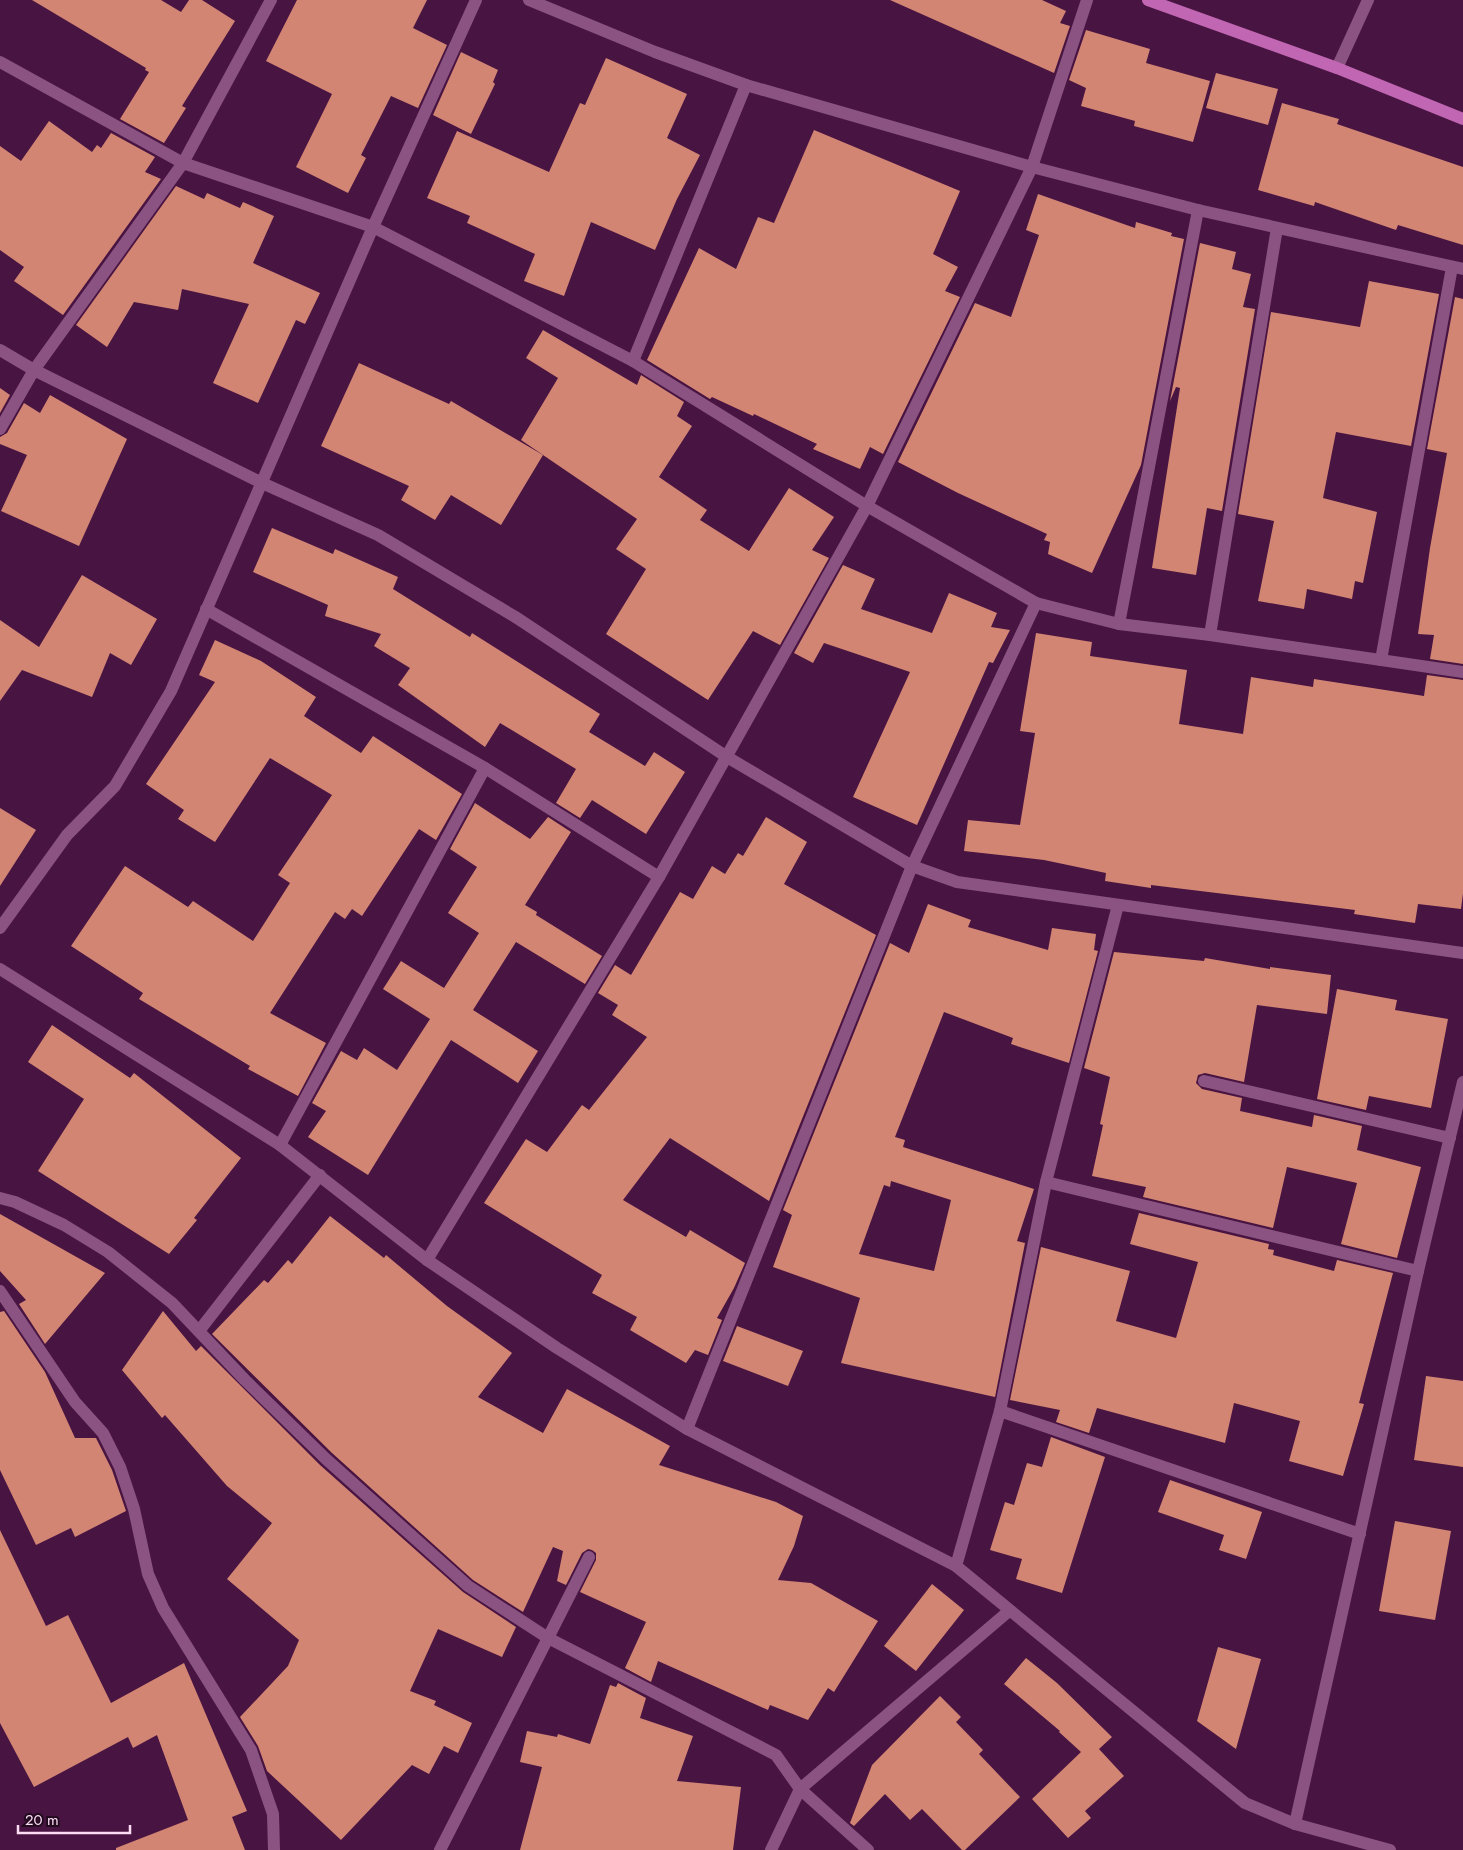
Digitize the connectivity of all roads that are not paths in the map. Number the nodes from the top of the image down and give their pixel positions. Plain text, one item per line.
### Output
1 (271, 0) edge
2 (476, 0) edge
3 (530, 0) edge
4 (1087, 0) edge
5 (1148, 0) edge
6 (1368, 0) edge
7 (0, 62) edge
8 (1337, 68) junction
9 (746, 85) junction
10 (1463, 119) edge
11 (183, 163) junction
12 (1032, 167) junction
13 (1198, 210) junction
14 (373, 227) junction
15 (1277, 228) junction
16 (1457, 268) edge
17 (0, 350) edge
18 (633, 361) junction
19 (34, 370) junction
20 (0, 429) edge
21 (262, 484) junction
22 (867, 506) junction
23 (1036, 603) junction
24 (206, 609) junction
25 (1120, 624) junction
26 (1210, 635) junction
27 (1382, 660) junction
28 (1463, 672) edge
29 (727, 756) junction
30 (485, 768) junction
31 (912, 866) junction
32 (659, 877) junction
33 (1118, 905) junction
34 (0, 928) edge
35 (1463, 954) edge
36 (0, 969) edge
37 (1204, 1081) dead end
38 (1463, 1082) edge
39 (1450, 1138) junction
40 (280, 1144) junction
41 (320, 1175) junction
42 (1046, 1182) junction
43 (0, 1198) edge
44 (427, 1260) junction
45 (1418, 1271) junction
46 (0, 1291) edge
47 (199, 1331) junction
48 (1000, 1411) junction
49 (687, 1430) junction
50 (1360, 1534) junction
51 (589, 1557) dead end
52 (956, 1566) junction
53 (1009, 1611) junction
54 (548, 1638) junction
55 (800, 1788) junction
56 (1295, 1824) junction
57 (274, 1850) edge
58 (440, 1850) edge
59 (771, 1850) edge
60 (868, 1850) edge
61 (1390, 1850) edge

1 - 11 street
2 - 14 street
3 - 9 street
4 - 12 street
5 - 8 street
6 - 8 street
7 - 11 street
8 - 10 street
9 - 12 street
9 - 18 street
11 - 14 street
11 - 19 street
12 - 13 street
12 - 22 street
13 - 15 street
13 - 25 street
14 - 18 street
14 - 21 street
15 - 16 street
15 - 26 street
16 - 27 street
17 - 19 street
18 - 22 street
19 - 20 street
19 - 21 street
21 - 24 street
21 - 29 street
22 - 23 street
22 - 29 street
23 - 25 street
23 - 31 street
24 - 30 street
24 - 34 street
25 - 26 street
26 - 27 street
27 - 28 street
29 - 31 street
29 - 32 street
30 - 32 street
30 - 40 street
31 - 33 street
31 - 49 street
32 - 44 street
33 - 35 street
33 - 42 street
36 - 40 street
37 - 39 street
38 - 39 street
39 - 45 street
40 - 41 street
41 - 44 street
41 - 47 street
42 - 45 street
42 - 48 street
43 - 47 street
44 - 49 street
45 - 50 street
46 - 57 street
47 - 54 street
48 - 50 street
48 - 52 street
49 - 52 street
50 - 56 street
51 - 54 street
52 - 53 street
53 - 55 street
53 - 56 street
54 - 55 street
54 - 58 street
55 - 59 street
55 - 60 street
56 - 61 street

